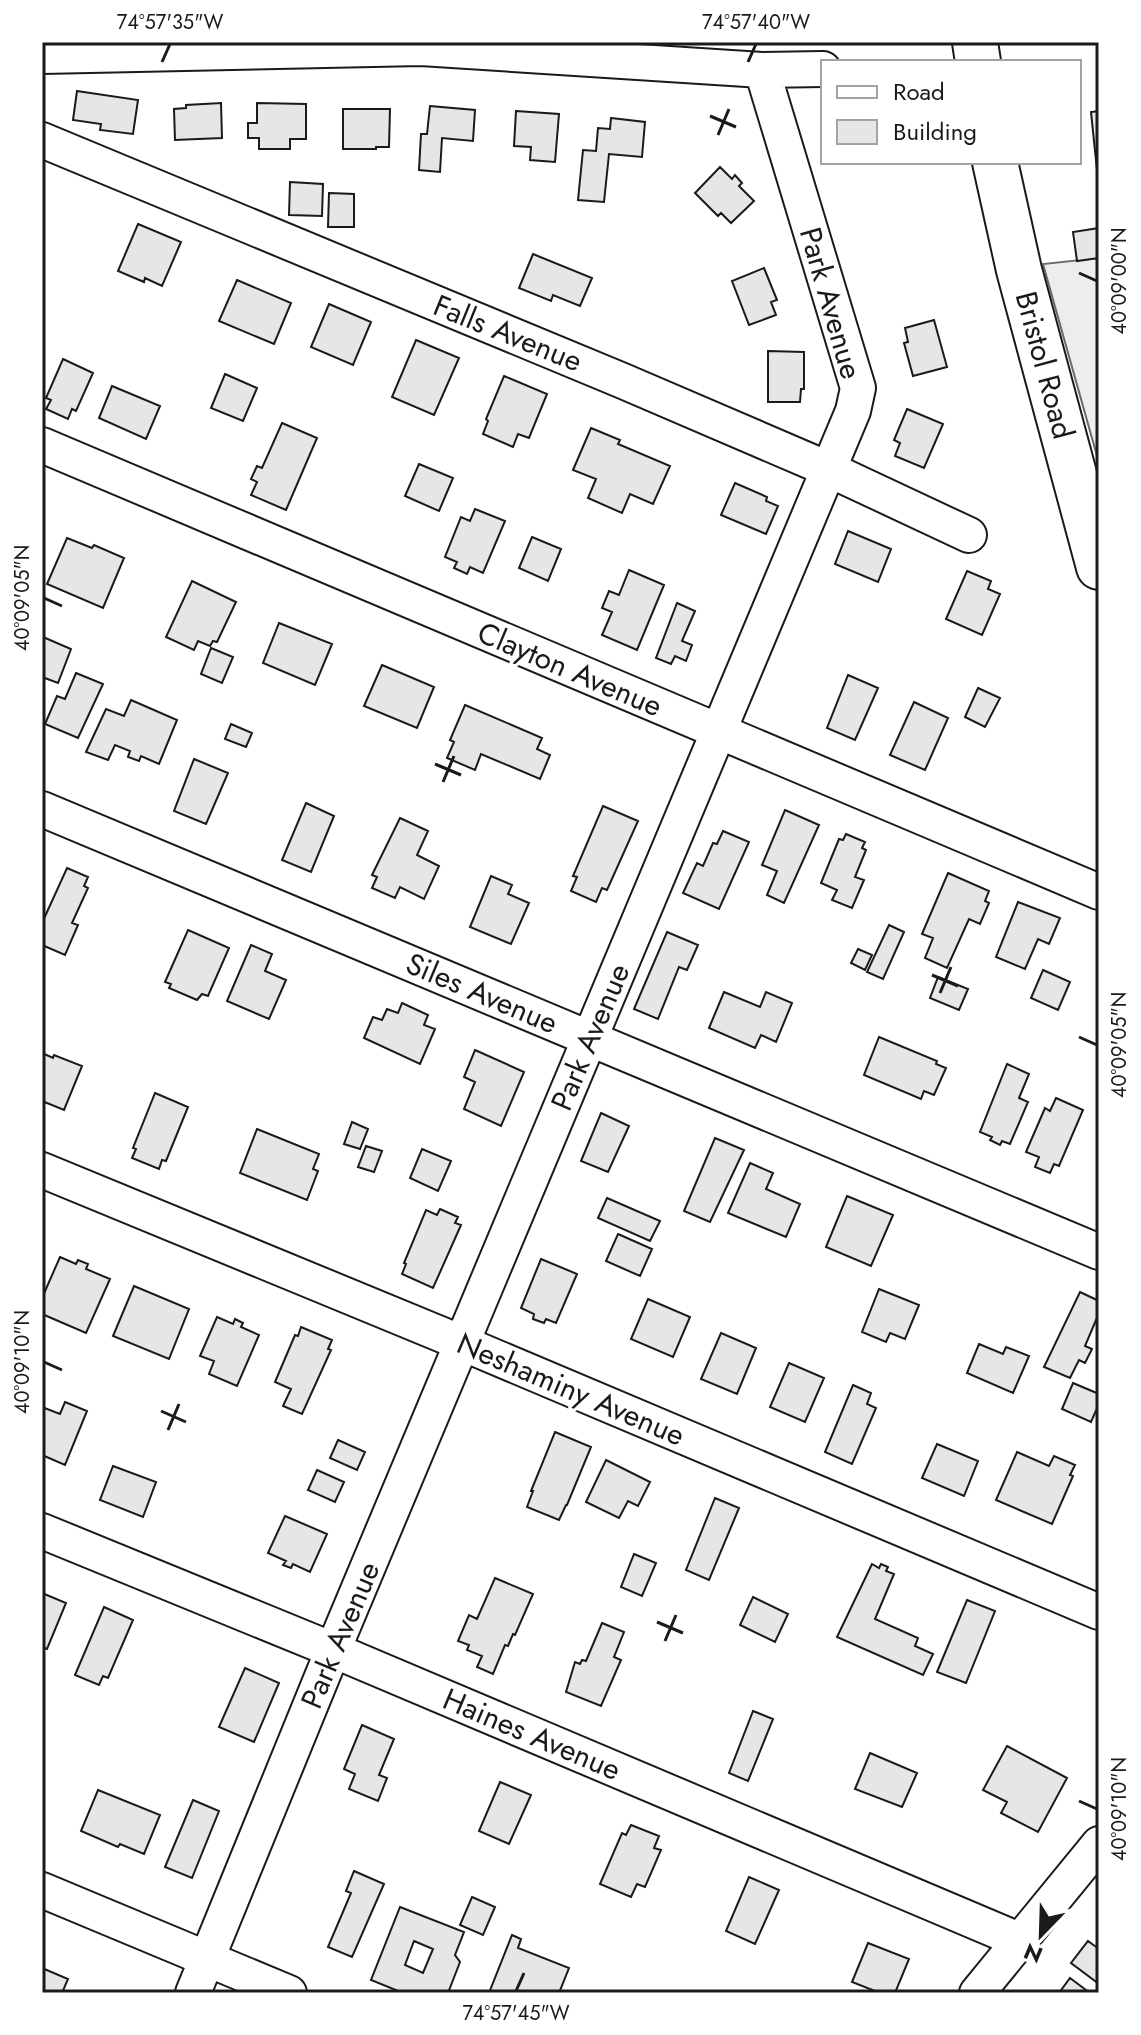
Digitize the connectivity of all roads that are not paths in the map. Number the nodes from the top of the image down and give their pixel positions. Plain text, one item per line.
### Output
1 (42, 56) edge
2 (821, 69) edge
3 (762, 70) junction
4 (42, 140) edge
5 (995, 164) edge
6 (47, 456) edge
7 (828, 469) junction
8 (969, 535) dead end
9 (1099, 567) edge
10 (717, 731) junction
11 (42, 809) edge
12 (1099, 892) edge
13 (590, 1038) junction
14 (42, 1170) edge
15 (1099, 1252) edge
16 (462, 1343) junction
17 (42, 1531) edge
18 (1099, 1612) edge
19 (333, 1650) junction
20 (1099, 1844) edge
21 (42, 1890) edge
22 (1021, 1941) junction
23 (207, 1958) junction
24 (193, 1993) edge
25 (289, 1993) edge
26 (977, 1993) edge

1 - 3 street
2 - 3 street
3 - 7 street, Park Avenue
4 - 7 street, Falls Avenue
5 - 9 main road, Bristol Road
6 - 10 street, Clayton Avenue
7 - 8 street, Falls Avenue
7 - 10 street, Park Avenue
10 - 12 street, Clayton Avenue
10 - 13 street, Park Avenue
11 - 13 street, Siles Avenue
13 - 15 street, Siles Avenue
13 - 16 street, Park Avenue
14 - 16 street, Neshaminy Avenue
16 - 18 street, Neshaminy Avenue
16 - 19 street, Park Avenue
17 - 19 street, Haines Avenue
19 - 22 street, Haines Avenue
19 - 23 street, Park Avenue
20 - 22 street
21 - 23 street
22 - 26 street
23 - 24 street, Park Avenue
23 - 25 street

